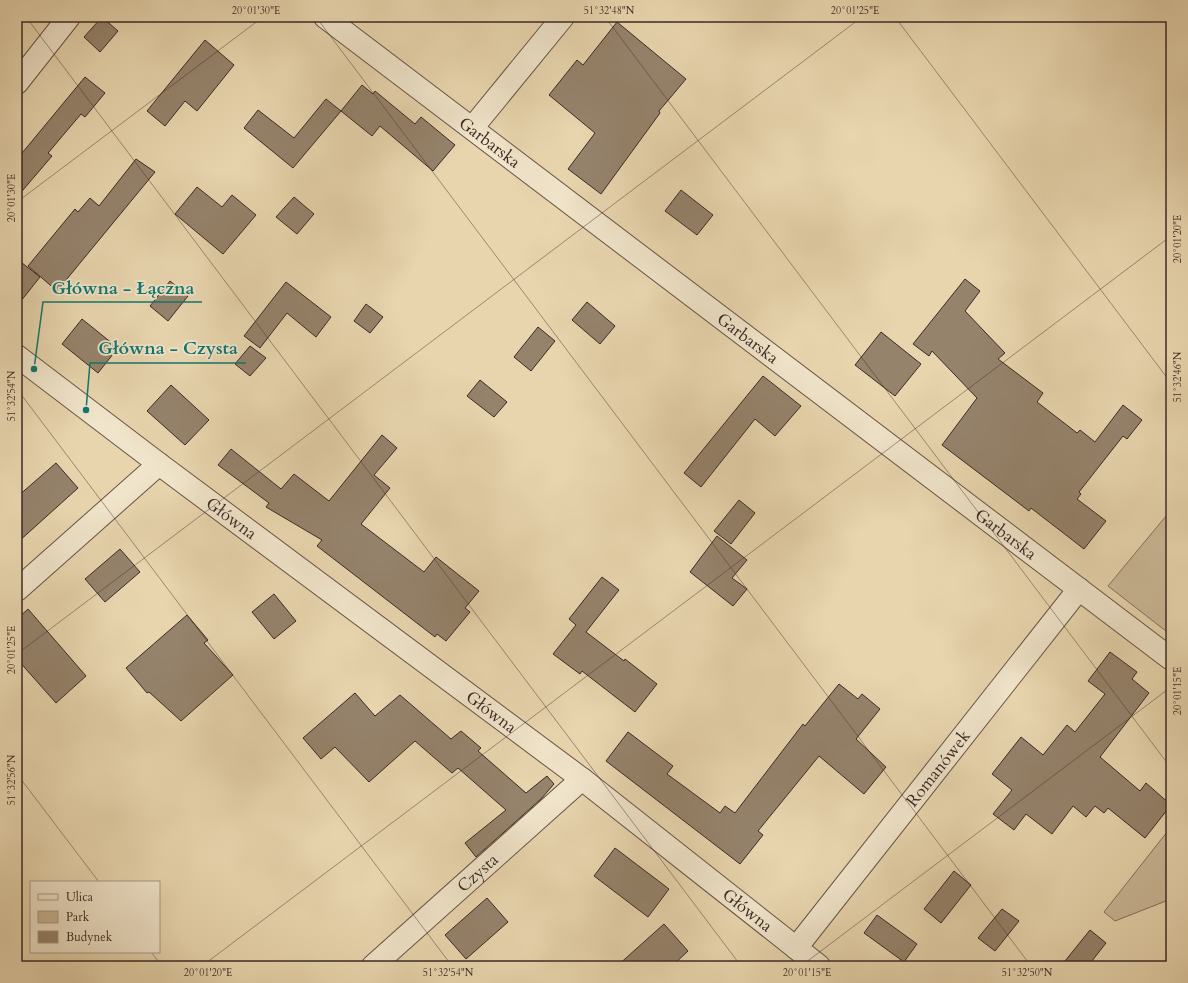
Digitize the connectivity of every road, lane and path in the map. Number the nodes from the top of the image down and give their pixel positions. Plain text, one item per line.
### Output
1 (69, 17) edge
2 (325, 17) edge
3 (563, 17) edge
4 (17, 83) edge
5 (472, 127) junction
6 (17, 356) edge
7 (158, 464) junction
8 (1079, 589) junction
9 (17, 590) edge
10 (1171, 659) edge
11 (582, 779) junction
12 (796, 948) junction
13 (373, 966) edge
14 (819, 966) edge

1 - 4 street
2 - 5 street, Garbarska
3 - 5 street
5 - 8 street, Garbarska
6 - 7 street, Główna
7 - 9 street
7 - 11 street, Główna
8 - 10 street, Garbarska
8 - 12 street, Romanówek
11 - 12 street, Główna
11 - 13 street, Czysta
12 - 14 street, Główna

